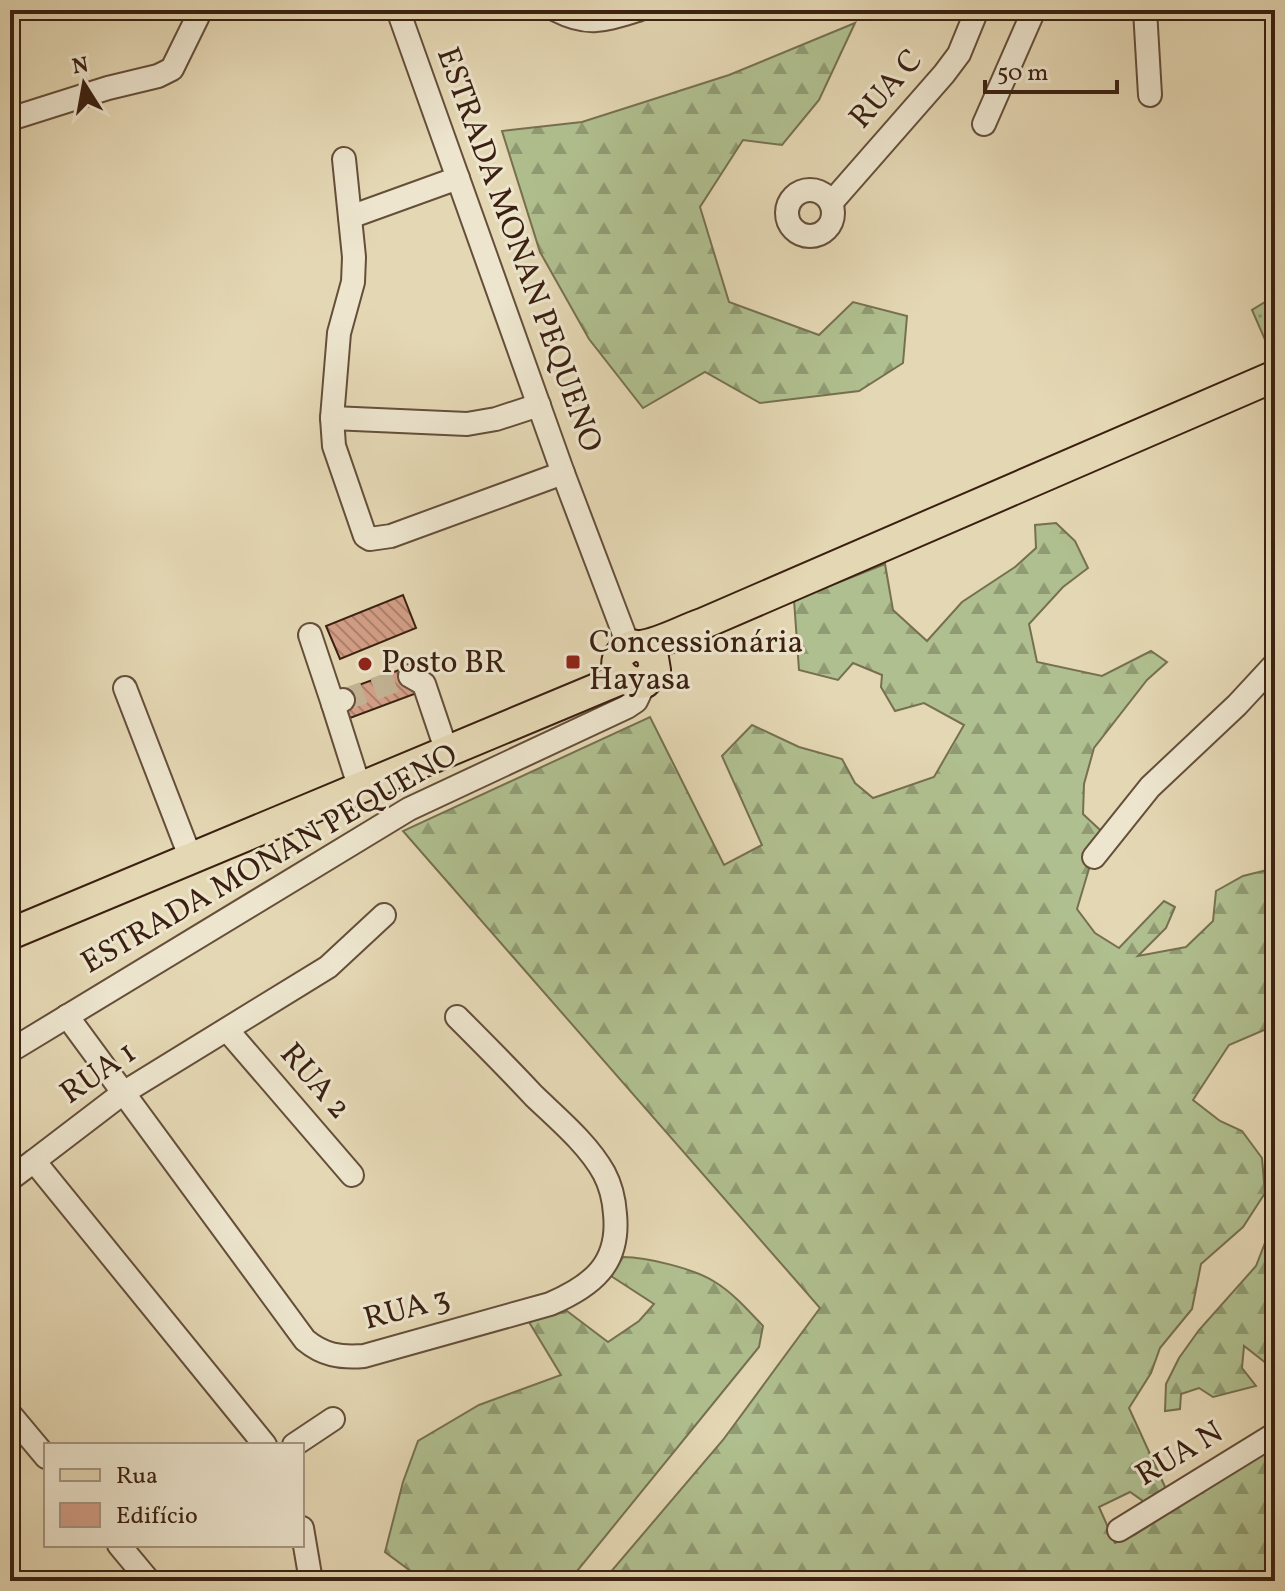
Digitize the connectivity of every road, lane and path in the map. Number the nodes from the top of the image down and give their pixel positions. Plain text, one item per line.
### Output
1 (201, 10) edge
2 (398, 10) edge
3 (556, 10) edge
4 (638, 10) edge
5 (977, 10) edge
6 (1034, 10) edge
7 (1145, 10) edge
8 (1150, 95) dead end
9 (10, 119) edge
10 (984, 124) dead end
11 (344, 159) dead end
12 (458, 178) junction
13 (831, 203) dead end
14 (350, 217) junction
15 (1275, 376) edge
16 (539, 405) junction
17 (332, 418) junction
18 (563, 473) junction
19 (310, 635) dead end
20 (635, 663) junction
21 (1275, 664) edge
22 (410, 676) dead end
23 (125, 688) dead end
24 (444, 743) junction
25 (356, 779) junction
26 (187, 850) junction
27 (1094, 857) dead end
28 (10, 912) edge
29 (384, 915) dead end
30 (10, 934) edge
31 (67, 1016) junction
32 (457, 1017) dead end
33 (228, 1031) junction
34 (10, 1051) edge
35 (123, 1093) junction
36 (34, 1161) junction
37 (352, 1175) dead end
38 (10, 1179) edge
39 (10, 1414) edge
40 (333, 1419) dead end
41 (1275, 1434) edge
42 (263, 1443) edge
43 (297, 1443) edge
44 (44, 1455) edge
45 (1119, 1530) dead end
46 (304, 1540) edge
47 (120, 1547) edge
48 (140, 1577) edge
49 (311, 1581) edge

1 - 9 street
2 - 12 street, ESTRADA MONAN PEQUENO
3 - 4 street
5 - 13 street, RUA C
6 - 10 street
7 - 8 street
11 - 14 street
12 - 14 street
12 - 16 street, ESTRADA MONAN PEQUENO
14 - 17 street
15 - 20 main road
16 - 17 street
16 - 18 street, ESTRADA MONAN PEQUENO
17 - 18 street
18 - 20 street, ESTRADA MONAN PEQUENO
19 - 25 street
20 - 24 main road
20 - 31 street, ESTRADA MONAN PEQUENO
21 - 27 street
22 - 24 street
23 - 26 street
24 - 25 main road
25 - 26 main road
26 - 28 main road
26 - 30 main road
29 - 33 street, RUA 1
31 - 34 street, ESTRADA MONAN PEQUENO
31 - 35 street, RUA 3
32 - 35 street, RUA 3
33 - 35 street, RUA 1
33 - 37 street, RUA 2
35 - 36 street, RUA 1
36 - 38 street, RUA 1
36 - 42 street
39 - 44 street
40 - 43 street
41 - 45 street, RUA N
46 - 49 street
47 - 48 street

